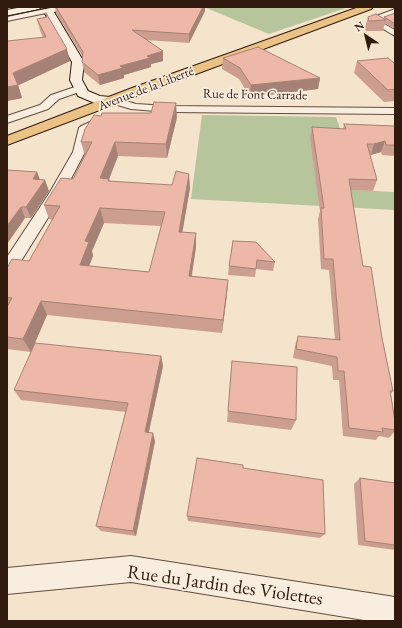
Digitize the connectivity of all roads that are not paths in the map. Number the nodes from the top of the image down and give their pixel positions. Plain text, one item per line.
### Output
1 (36, 7) edge
2 (64, 7) edge
3 (368, 7) edge
4 (46, 9) edge
5 (395, 11) edge
6 (7, 13) edge
7 (7, 19) edge
8 (395, 33) edge
9 (286, 37) junction
10 (80, 88) junction
11 (94, 99) junction
12 (115, 101) junction
13 (135, 106) junction
14 (395, 111) edge
15 (7, 120) edge
16 (7, 133) edge
17 (7, 141) edge
18 (7, 270) edge
19 (7, 581) edge
20 (395, 612) edge

1 - 6 street
2 - 4 street
3 - 9 main road, Avenue de la Liberté
4 - 7 street
4 - 10 street
5 - 8 street
9 - 11 main road, Avenue de la Liberté
9 - 12 main road, Avenue de la Liberté
10 - 11 street
10 - 15 street
11 - 12 street
11 - 16 main road, Avenue de la Liberté
12 - 13 street, Rue de Font Carrade
12 - 17 main road, Avenue de la Liberté
13 - 14 street, Rue de Font Carrade
13 - 18 street
19 - 20 street, Rue du Jardin des Violettes

